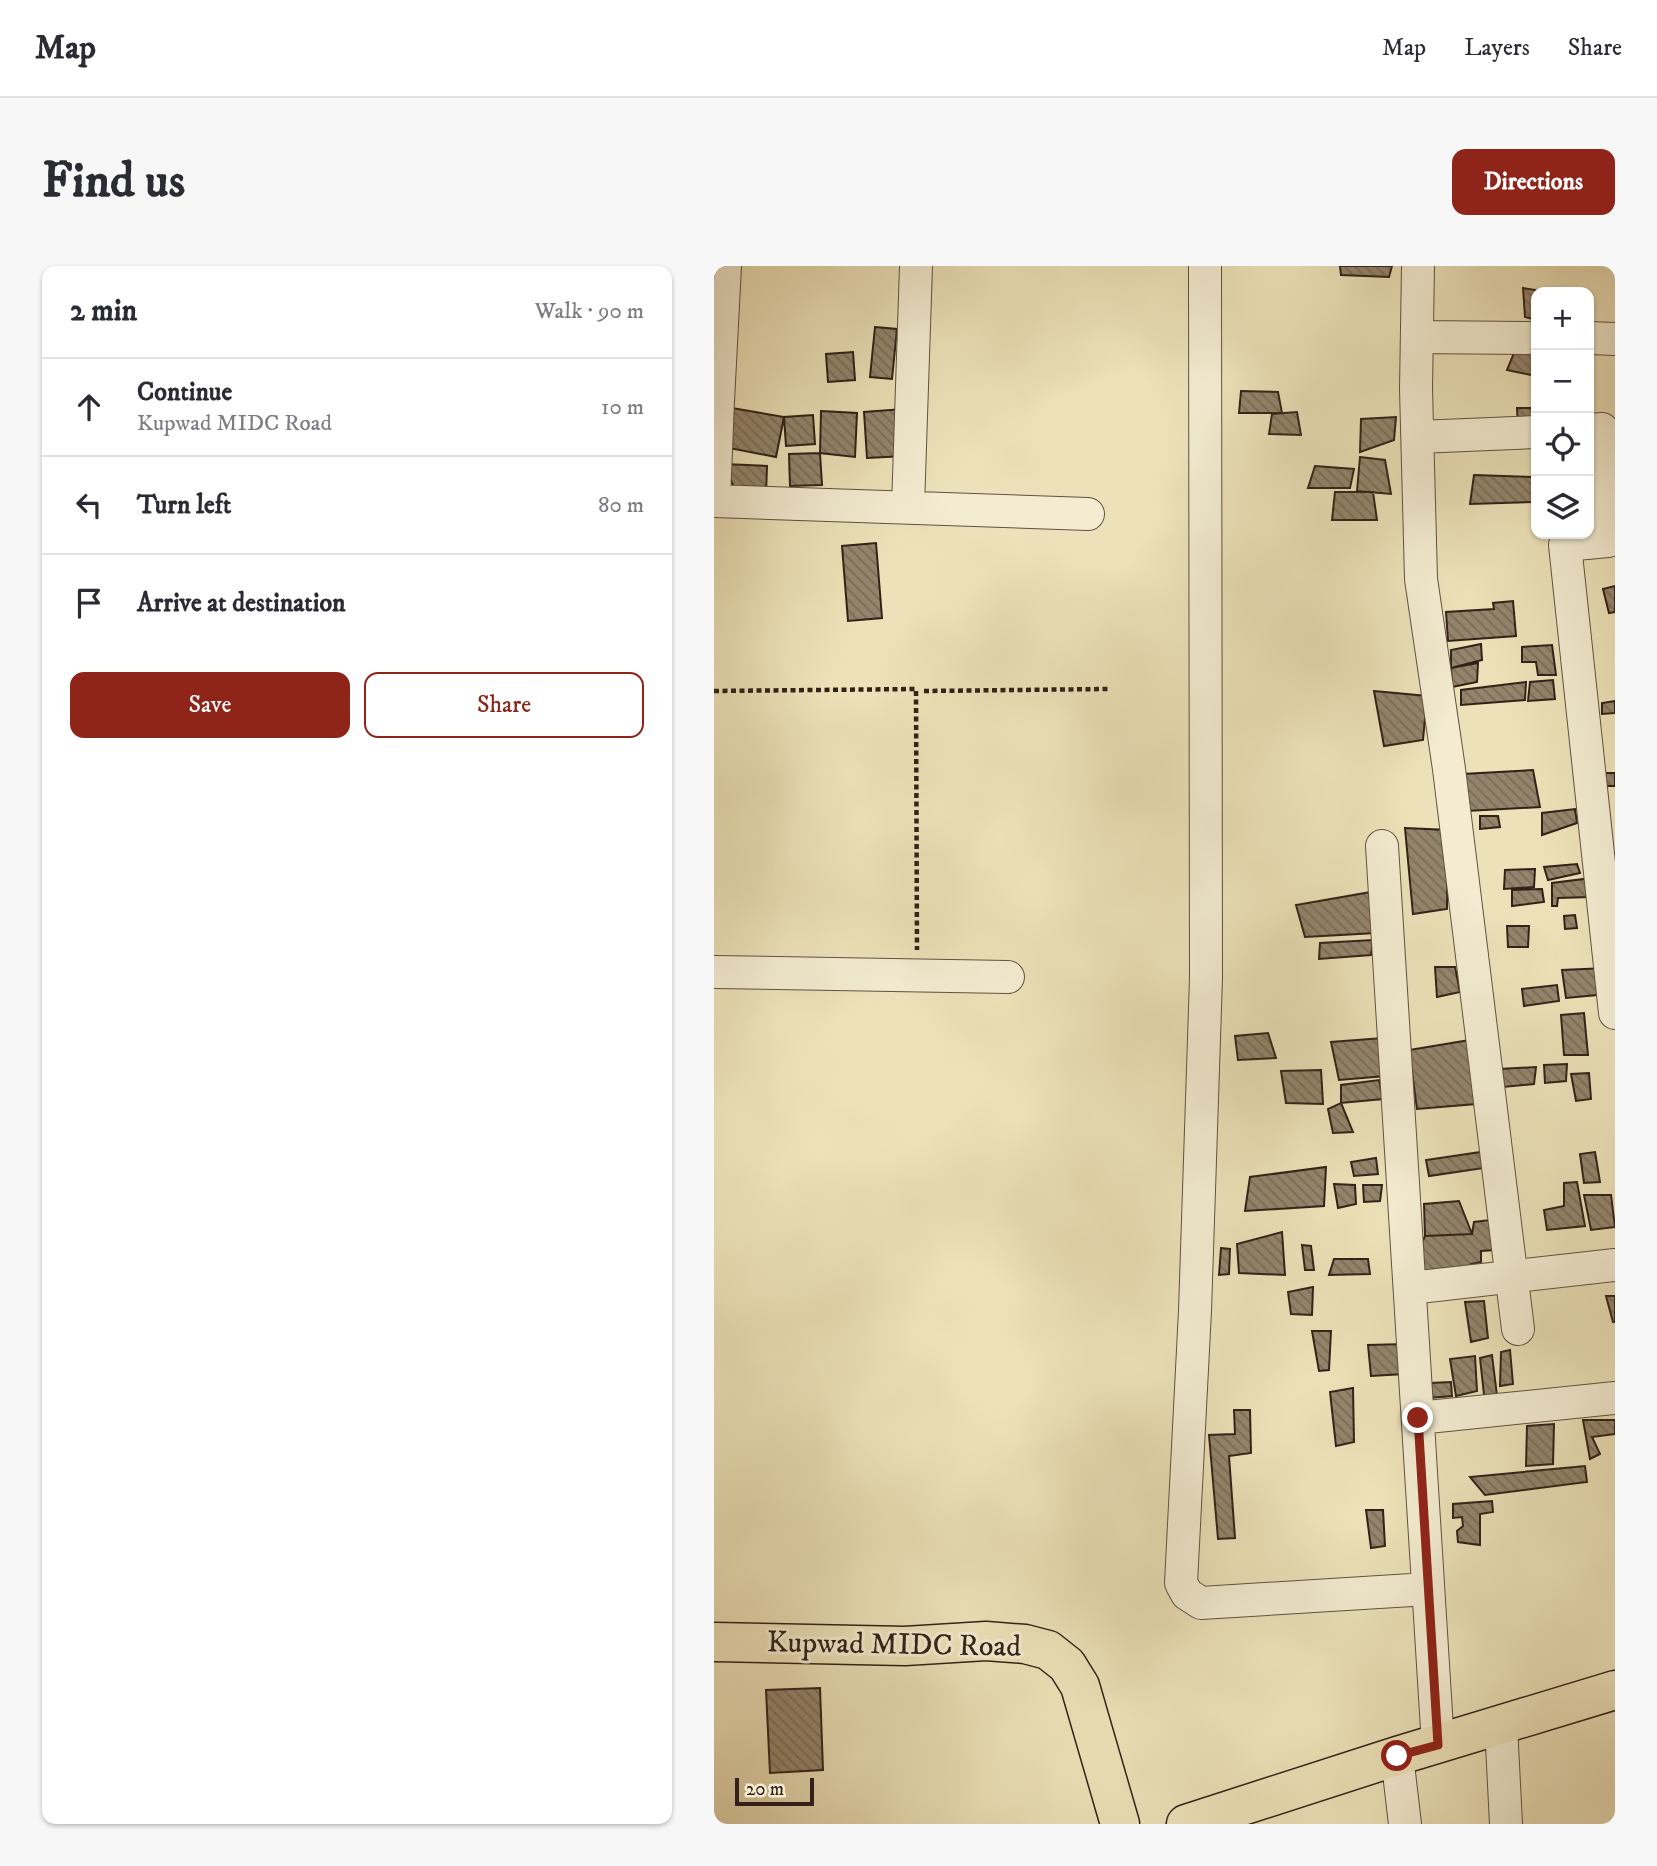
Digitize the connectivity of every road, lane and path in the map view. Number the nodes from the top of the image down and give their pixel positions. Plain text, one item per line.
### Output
1 (725, 266) edge
2 (916, 266) edge
3 (1205, 266) edge
4 (1418, 266) edge
5 (1417, 337) junction
6 (1531, 338) edge
7 (1594, 338) edge
8 (1615, 339) edge
9 (716, 401) edge
10 (1531, 432) edge
11 (1418, 437) junction
12 (1602, 441) edge
13 (714, 500) edge
14 (908, 508) junction
15 (1088, 513) dead end
16 (1108, 688) dead end
17 (714, 691) edge
18 (924, 691) dead end
19 (1382, 846) dead end
20 (714, 972) edge
21 (917, 975) junction
22 (1008, 977) dead end
23 (1615, 1013) edge
24 (1615, 1265) edge
25 (1512, 1276) junction
26 (1410, 1288) junction
27 (1518, 1329) dead end
28 (1615, 1398) edge
29 (1418, 1418) junction
30 (1428, 1589) junction
31 (714, 1642) edge
32 (1615, 1690) edge
33 (1501, 1725) junction
34 (1438, 1745) junction
35 (1397, 1756) junction
36 (1120, 1824) edge
37 (1185, 1824) edge
38 (1405, 1824) edge
39 (1506, 1824) edge

1 - 9 street
2 - 14 street
3 - 30 street
4 - 5 street
5 - 6 street
5 - 11 street
7 - 8 street
9 - 13 street
10 - 11 street
11 - 25 street
12 - 23 street
13 - 14 street
14 - 15 street
16 - 18 path
17 - 21 path
19 - 26 street
20 - 21 street
21 - 22 street
24 - 25 street
25 - 26 street
25 - 27 street
26 - 29 street
28 - 29 street
29 - 30 street
30 - 34 street
31 - 36 main road, Kupwad MIDC Road
32 - 33 main road
33 - 34 main road
33 - 39 street
34 - 35 main road
35 - 37 main road
35 - 38 street

